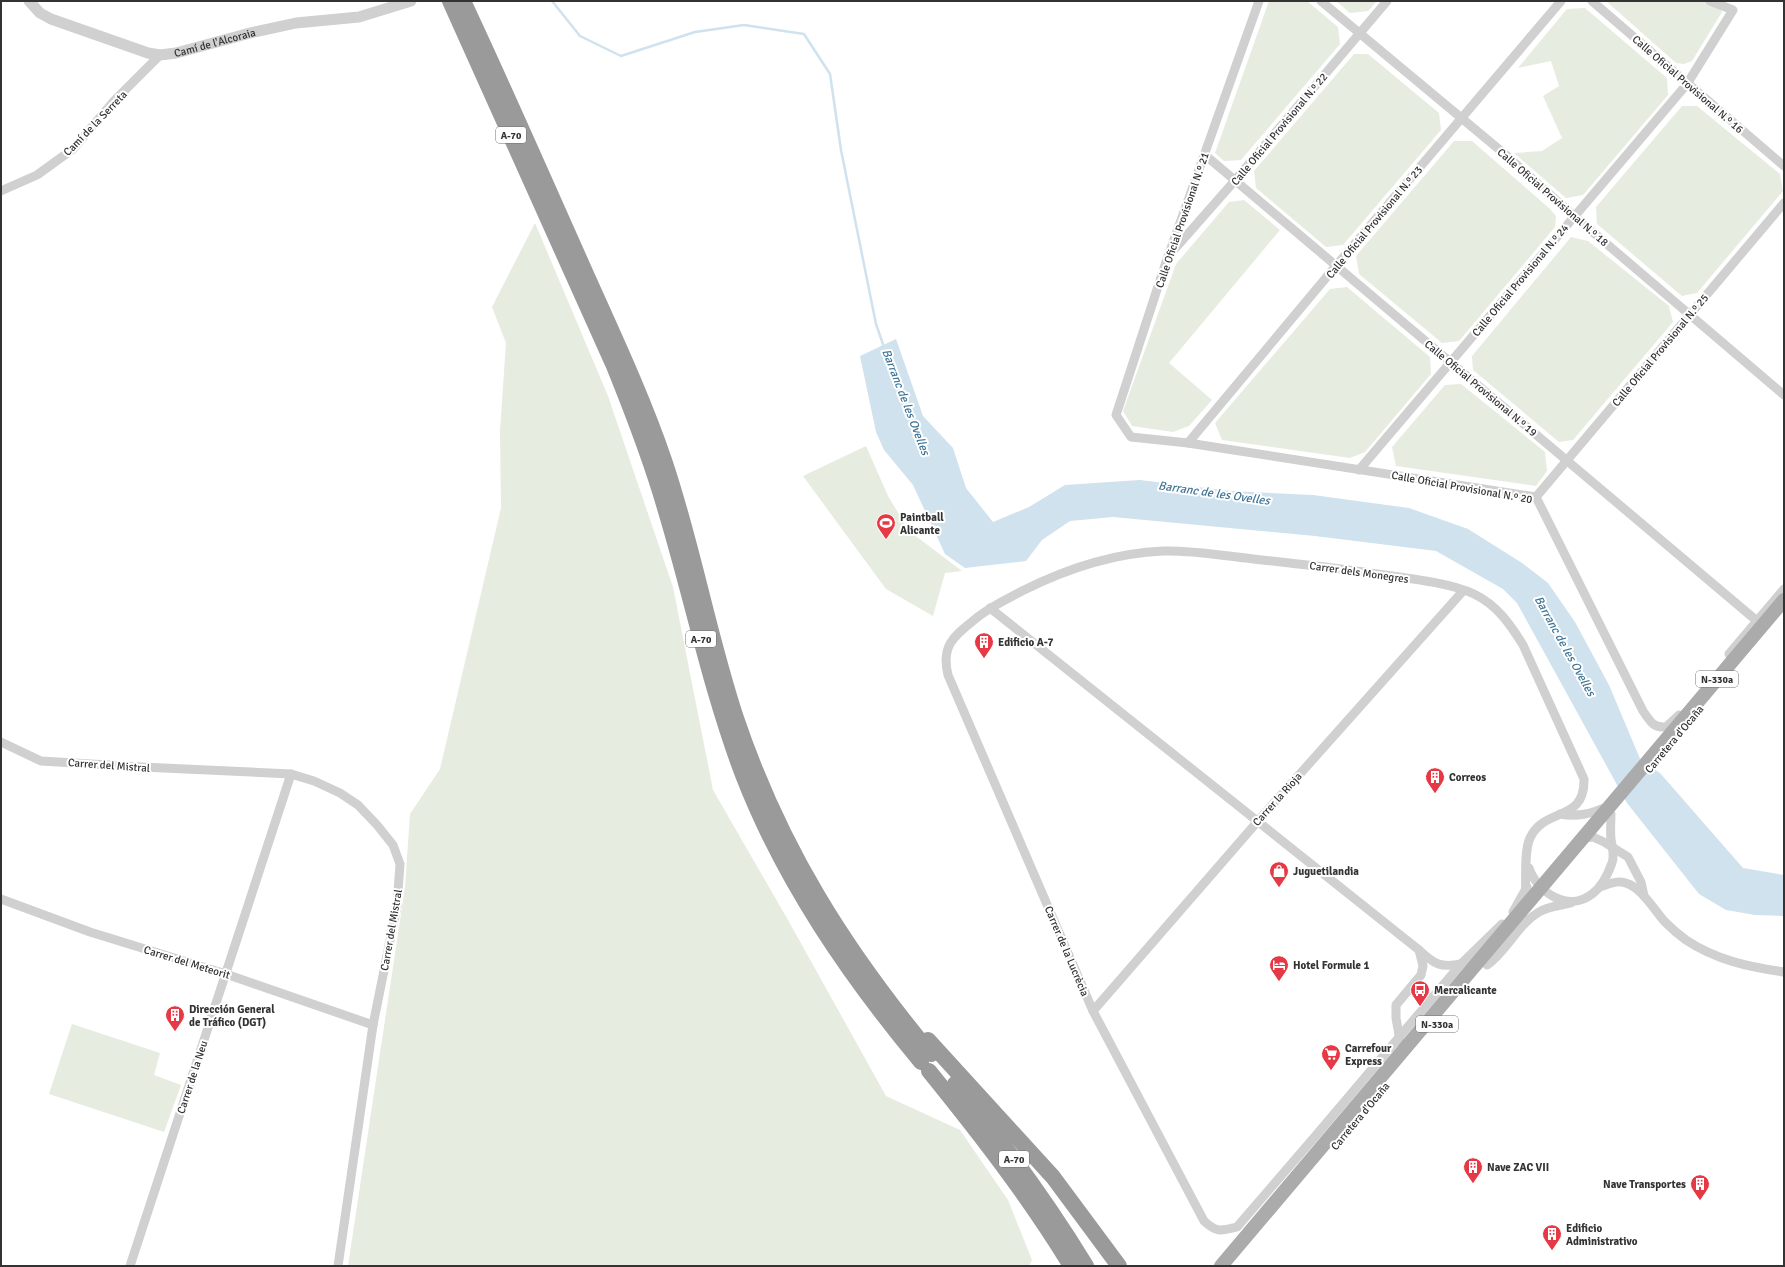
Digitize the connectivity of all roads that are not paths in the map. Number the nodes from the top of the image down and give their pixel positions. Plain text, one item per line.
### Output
1 (29, 1) edge
2 (411, 1) edge
3 (450, 1) edge
4 (463, 1) edge
5 (1259, 1) edge
6 (1321, 1) edge
7 (1388, 1) edge
8 (1561, 1) edge
9 (1592, 1) edge
10 (1710, 1) edge
11 (1359, 33) junction
12 (160, 55) junction
13 (493, 79) junction
14 (1687, 84) junction
15 (1462, 119) junction
16 (1204, 155) junction
17 (1784, 166) edge
18 (1235, 181) junction
19 (539, 184) junction
20 (1, 191) edge
21 (1784, 203) edge
22 (1574, 216) junction
23 (1168, 256) junction
24 (1335, 267) junction
25 (1689, 315) junction
26 (1450, 363) junction
27 (1784, 395) edge
28 (1131, 437) joint
29 (1188, 443) junction
30 (1566, 461) junction
31 (1359, 470) junction
32 (1536, 497) junction
33 (1784, 589) edge
34 (1463, 591) junction
35 (1784, 600) edge
36 (990, 608) junction
37 (1784, 608) edge
38 (1757, 621) junction
39 (946, 652) joint
40 (1658, 727) joint
41 (1, 742) edge
42 (1652, 760) junction
43 (291, 774) junction
44 (1612, 809) junction
45 (1560, 814) junction
46 (1258, 821) junction
47 (1588, 837) junction
48 (1613, 847) junction
49 (1526, 859) junction
50 (1600, 887) junction
51 (1537, 889) junction
52 (813, 890) junction
53 (1644, 896) junction
54 (1, 899) edge
55 (1574, 902) junction
56 (1516, 915) junction
57 (1419, 950) junction
58 (1461, 964) junction
59 (1487, 965) junction
60 (1784, 972) edge
61 (226, 974) junction
62 (1093, 1011) junction
63 (373, 1025) junction
64 (1400, 1038) junction
65 (1400, 1055) junction
66 (929, 1062) junction
67 (1375, 1085) junction
68 (1333, 1116) junction
69 (1318, 1133) junction
70 (1319, 1151) junction
71 (1296, 1160) junction
72 (1222, 1231) joint
73 (130, 1266) edge
74 (338, 1266) edge
75 (1071, 1266) edge
76 (1086, 1266) edge
77 (1119, 1266) edge
78 (1221, 1266) edge
79 (1232, 1266) edge

1 - 12 street, Camí de l'Alcoraia
2 - 12 street, Camí de l'Alcoraia
3 - 13 highway, A-70
4 - 13 highway, A-70
5 - 16 street, Calle Oficial Provisional N.º 21
6 - 11 street, Calle Oficial Provisional N.º 18
7 - 11 street, Calle Oficial Provisional N.º 22
8 - 15 street, Calle Oficial Provisional N.º 23
9 - 14 street, Calle Oficial Provisional N.º 16
10 - 14 street, Calle Oficial Provisional N.º 24
11 - 15 street, Calle Oficial Provisional N.º 18
11 - 18 street, Calle Oficial Provisional N.º 22
12 - 20 street, Camí de la Serreta
13 - 19 highway, A-70
14 - 17 street, Calle Oficial Provisional N.º 16
14 - 22 street, Calle Oficial Provisional N.º 24
15 - 22 street, Calle Oficial Provisional N.º 18
15 - 24 street, Calle Oficial Provisional N.º 23
16 - 18 street, Calle Oficial Provisional N.º 19
16 - 23 street, Calle Oficial Provisional N.º 21
18 - 23 street, Calle Oficial Provisional N.º 22
18 - 24 street, Calle Oficial Provisional N.º 19
19 - 52 highway, A-70
19 - 66 highway, A-70
21 - 25 street, Calle Oficial Provisional N.º 25
22 - 25 street, Calle Oficial Provisional N.º 18
22 - 26 street, Calle Oficial Provisional N.º 24
23 - 28 street, Calle Oficial Provisional N.º 21
24 - 26 street, Calle Oficial Provisional N.º 19
24 - 29 street, Calle Oficial Provisional N.º 23
25 - 27 street, Calle Oficial Provisional N.º 18
25 - 30 street, Calle Oficial Provisional N.º 25
26 - 30 street, Calle Oficial Provisional N.º 19
26 - 31 street, Calle Oficial Provisional N.º 24
28 - 29 street, Calle Oficial Provisional N.º 20
29 - 31 street, Calle Oficial Provisional N.º 20
30 - 32 street, Calle Oficial Provisional N.º 25
30 - 38 street, Calle Oficial Provisional N.º 19
31 - 32 street, Calle Oficial Provisional N.º 20
32 - 40 street, Calle Oficial Provisional N.º 20
33 - 38 street, Carretera d'Ocaña
34 - 36 street, Carrer dels Monegres
34 - 45 street, Carrer dels Monegres
34 - 46 street, Carrer la Rioja
35 - 42 main road, Carretera d'Ocaña / N-330a
36 - 39 street, Carrer dels Monegres
36 - 46 street
37 - 42 main road, Carretera d'Ocaña / N-330a
38 - 40 street, Carretera d'Ocaña
39 - 62 street, Carrer de la Lucrècia
41 - 43 street, Carrer del Mistral
42 - 44 main road, Carretera d'Ocaña / N-330a
43 - 61 street, Carrer de la Neu
43 - 63 street, Carrer del Mistral
44 - 45 street, Carretera d'Ocaña
44 - 47 main road, Carretera d'Ocaña / N-330a
44 - 48 street, Carretera d'Ocaña
45 - 49 street, Carrer dels Monegres
46 - 57 street
46 - 62 street, Carrer la Rioja
47 - 48 street
47 - 51 main road, Carretera d'Ocaña / N-330a
48 - 50 street, Carretera d'Ocaña
48 - 53 street
49 - 51 street
49 - 51 street
50 - 53 street
50 - 55 street, Carretera d'Ocaña
51 - 55 street
51 - 56 main road, Carretera d'Ocaña / N-330a
51 - 56 street, Carretera d'Ocaña
51 - 59 main road, Carretera d'Ocaña / N-330a
52 - 66 highway, A-70
52 - 77 highway
53 - 60 street
54 - 61 street, Carrer del Meteorit
55 - 59 street, Carretera d'Ocaña
56 - 58 street, Carretera d'Ocaña
56 - 65 main road, Carretera d'Ocaña / N-330a
57 - 58 street
57 - 64 street
58 - 64 street, Carretera d'Ocaña
59 - 79 main road, Carretera d'Ocaña / N-330a
61 - 63 street, Carrer del Meteorit
61 - 73 street, Carrer de la Neu
62 - 72 street, Carrer de la Lucrècia
63 - 74 street, Carrer del Mistral
64 - 65 street
64 - 68 street, Carretera d'Ocaña
65 - 67 main road, Carretera d'Ocaña / N-330a
66 - 75 highway, A-70
66 - 76 highway, A-70
67 - 68 street, Carretera d'Ocaña
67 - 70 main road, Carretera d'Ocaña / N-330a
68 - 69 street, Carretera d'Ocaña
69 - 70 street, Carretera d'Ocaña
69 - 71 street, Carretera d'Ocaña
70 - 71 street, Carretera d'Ocaña
70 - 78 main road, Carretera d'Ocaña / N-330a
71 - 72 street, Carretera d'Ocaña

